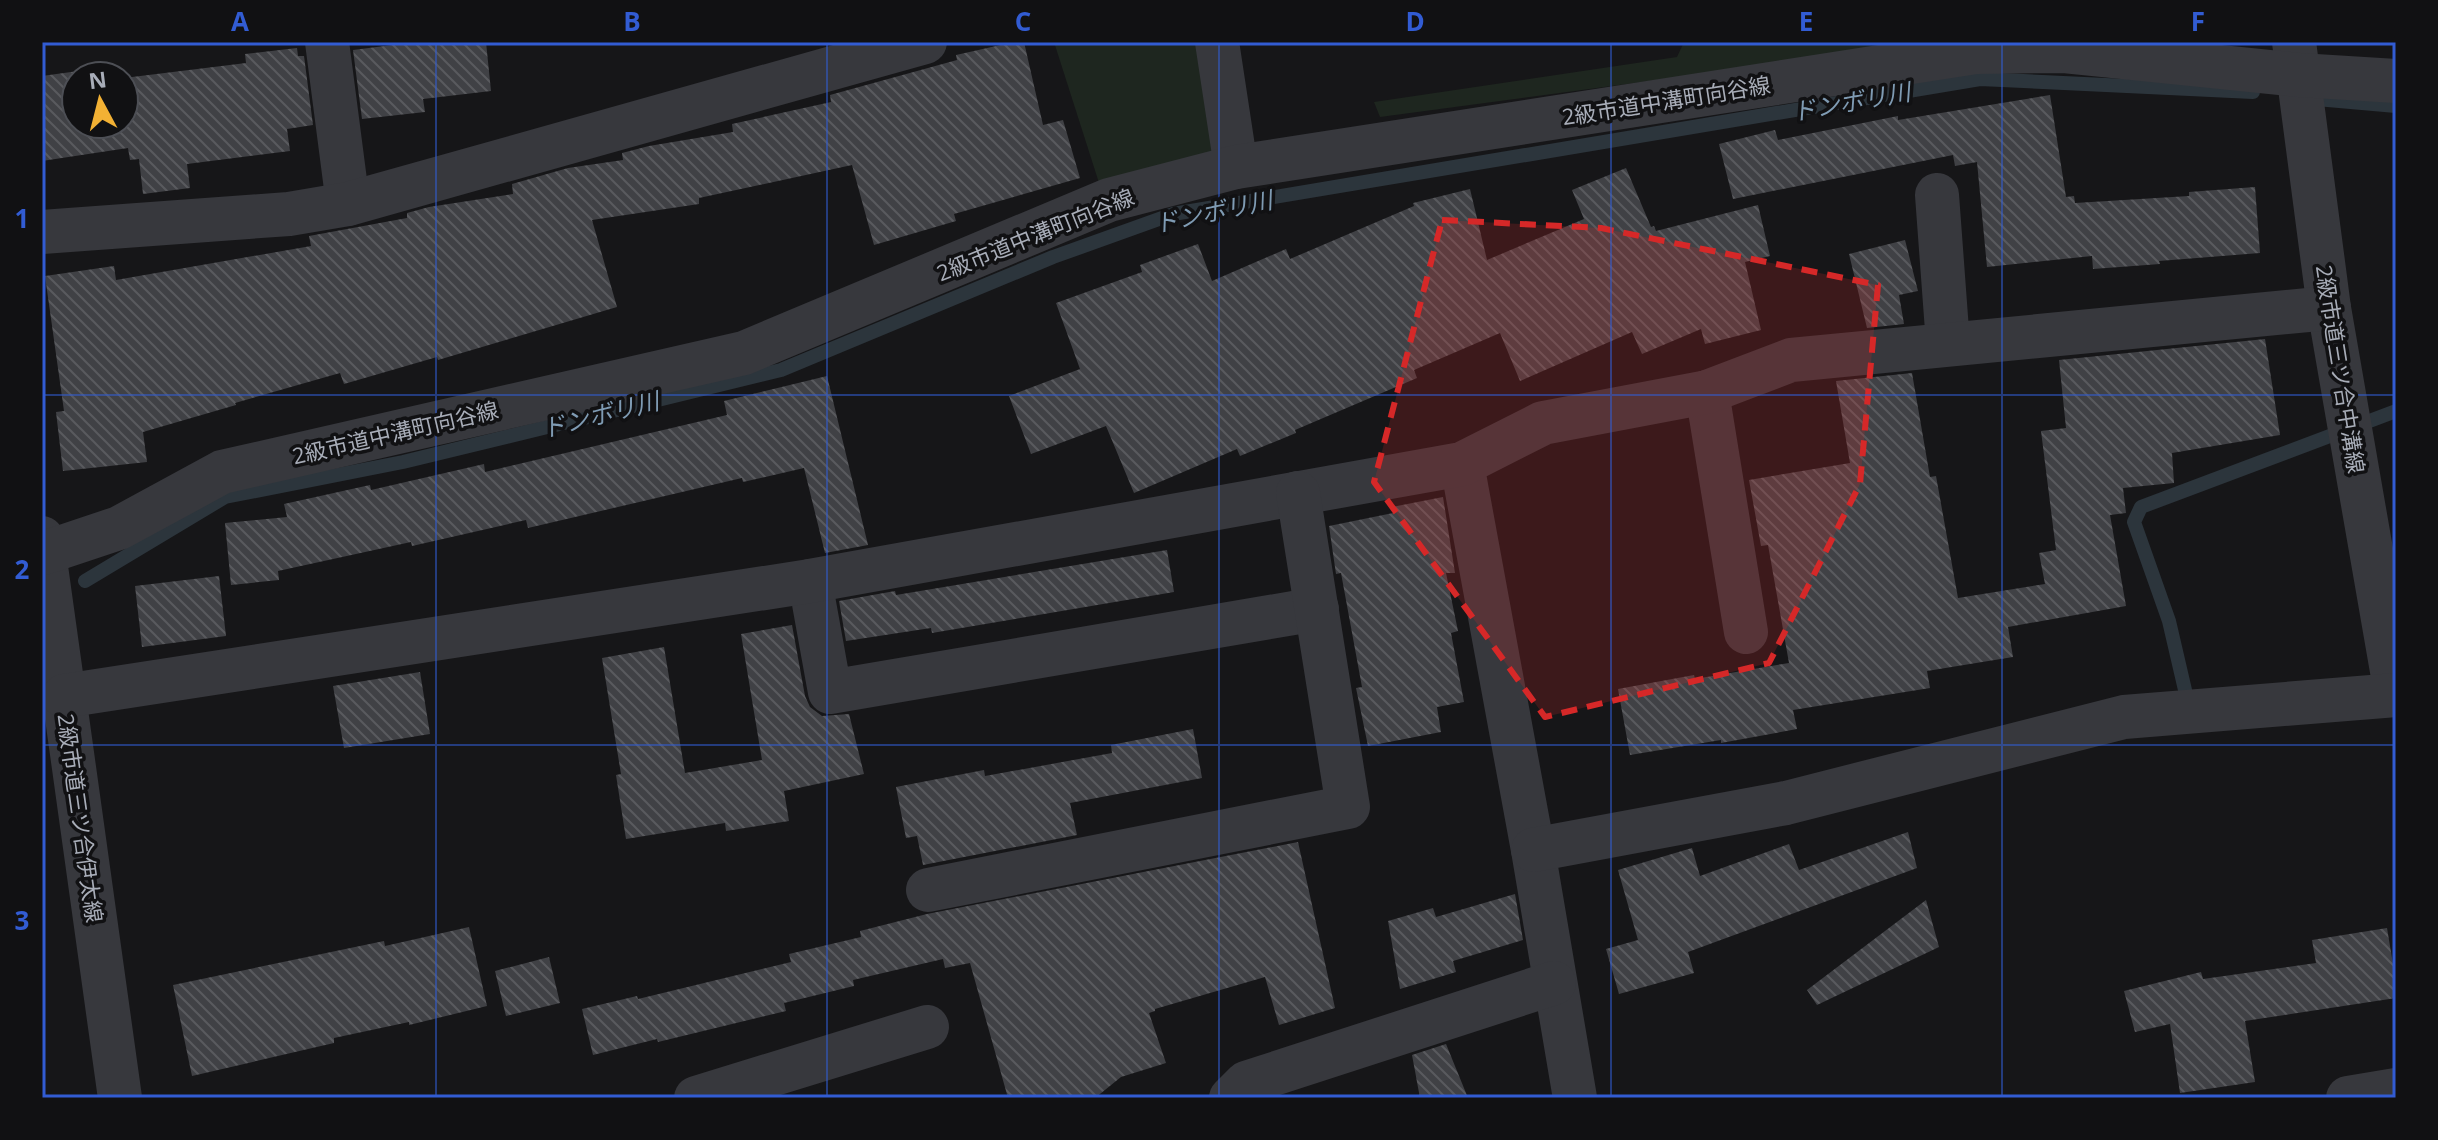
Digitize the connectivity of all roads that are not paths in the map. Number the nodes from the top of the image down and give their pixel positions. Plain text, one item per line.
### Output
1 (327, 42) edge
2 (925, 42) edge
3 (1217, 42) edge
4 (2296, 58) edge
5 (2396, 81) edge
6 (1236, 167) junction
7 (1937, 195) dead end
8 (348, 204) junction
9 (42, 232) edge
10 (2329, 308) junction
11 (1948, 344) junction
12 (1707, 392) junction
13 (1462, 464) junction
14 (1298, 493) junction
15 (43, 545) edge
16 (810, 581) junction
17 (1317, 609) junction
18 (47, 616) edge
19 (1746, 632) dead end
20 (2396, 695) edge
21 (64, 696) junction
22 (58, 777) edge
23 (1533, 850) junction
24 (928, 890) dead end
25 (1554, 983) junction
26 (927, 1027) dead end
27 (2396, 1090) edge
28 (120, 1098) edge
29 (696, 1098) edge
30 (1231, 1098) edge
31 (1575, 1098) edge
32 (2348, 1098) edge

1 - 8 street
2 - 8 street
3 - 6 street
4 - 5 street, 2級市道中溝町向谷線
4 - 6 street, 2級市道中溝町向谷線
4 - 10 street, 2級市道三ツ合中溝線
6 - 15 street, 2級市道中溝町向谷線
7 - 11 street
8 - 9 street
10 - 11 street
10 - 20 street, 2級市道三ツ合中溝線
11 - 12 street
12 - 13 street
12 - 19 street
13 - 14 street
13 - 23 street
14 - 16 street
14 - 17 street
15 - 18 street, 2級市道三ツ合伊太線
16 - 17 street
16 - 21 street
17 - 24 street
18 - 21 street, 2級市道三ツ合伊太線
20 - 23 street
21 - 22 street, 2級市道三ツ合伊太線
22 - 28 street, 2級市道三ツ合伊太線
23 - 25 street
25 - 30 street
25 - 31 street
26 - 29 street
27 - 32 street

